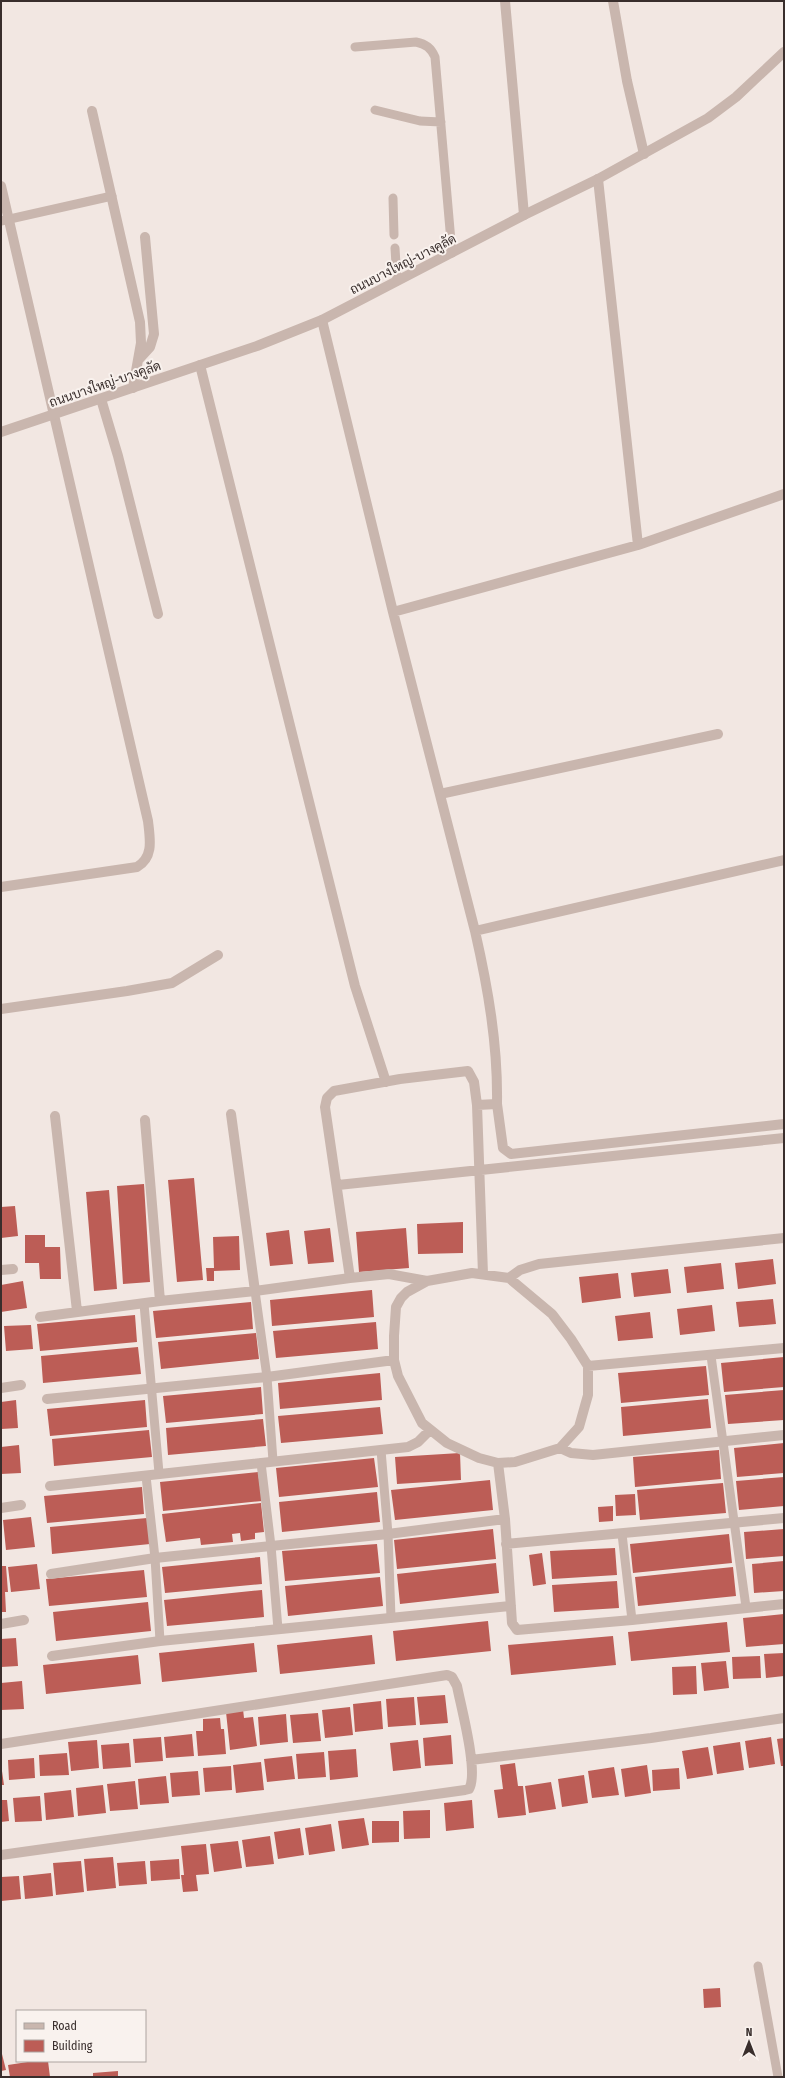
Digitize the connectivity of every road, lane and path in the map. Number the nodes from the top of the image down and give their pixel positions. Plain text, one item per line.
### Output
1 (505, 1) edge
2 (613, 1) edge
3 (355, 47) dead end
4 (784, 52) edge
5 (92, 110) dead end
6 (375, 110) dead end
7 (441, 122) junction
8 (644, 154) junction
9 (598, 179) junction
10 (1, 186) edge
11 (112, 196) junction
12 (392, 198) dead end
13 (524, 215) junction
14 (5, 220) edge
15 (394, 235) dead end
16 (145, 237) dead end
17 (395, 248) dead end
18 (452, 254) junction
19 (397, 281) junction
20 (322, 320) junction
21 (139, 359) junction
22 (200, 365) junction
23 (133, 388) junction
24 (101, 399) junction
25 (54, 415) junction
26 (1, 432) edge
27 (784, 494) edge
28 (638, 546) junction
29 (393, 612) junction
30 (158, 614) dead end
31 (718, 734) dead end
32 (440, 794) junction
33 (784, 860) edge
34 (1, 887) edge
35 (475, 931) junction
36 (218, 955) dead end
37 (1, 1009) edge
38 (386, 1082) junction
39 (497, 1104) junction
40 (477, 1105) junction
41 (231, 1114) dead end
42 (55, 1116) dead end
43 (145, 1120) dead end
44 (784, 1124) edge
45 (784, 1138) edge
46 (479, 1171) junction
47 (338, 1185) junction
48 (784, 1238) edge
49 (13, 1269) dead end
50 (1, 1270) edge
51 (483, 1274) junction
52 (350, 1278) junction
53 (509, 1278) junction
54 (427, 1281) junction
55 (255, 1291) junction
56 (160, 1301) junction
57 (144, 1304) junction
58 (77, 1311) junction
59 (40, 1317) dead end
60 (784, 1348) edge
61 (711, 1356) junction
62 (394, 1360) junction
63 (588, 1366) junction
64 (267, 1377) junction
65 (21, 1385) dead end
66 (1, 1388) edge
67 (151, 1389) junction
68 (47, 1399) dead end
69 (430, 1430) junction
70 (784, 1435) edge
71 (722, 1442) junction
72 (560, 1448) junction
73 (381, 1450) junction
74 (273, 1461) junction
75 (498, 1462) junction
76 (261, 1463) junction
77 (159, 1473) junction
78 (146, 1476) junction
79 (50, 1486) dead end
80 (21, 1505) dead end
81 (1, 1508) edge
82 (784, 1518) edge
83 (505, 1519) junction
84 (734, 1524) junction
85 (388, 1534) junction
86 (622, 1534) junction
87 (506, 1544) junction
88 (271, 1546) junction
89 (155, 1558) junction
90 (51, 1574) dead end
91 (784, 1604) edge
92 (511, 1606) junction
93 (746, 1607) junction
94 (391, 1618) junction
95 (24, 1620) dead end
96 (632, 1620) junction
97 (1, 1624) edge
98 (278, 1629) junction
99 (160, 1641) junction
100 (52, 1656) dead end
101 (784, 1718) edge
102 (1, 1744) edge
103 (471, 1760) junction
104 (1, 1855) edge
105 (758, 1966) dead end
106 (778, 2077) edge

1 - 13 street
2 - 8 street
3 - 7 lane
4 - 8 street, ถนนบางใหญ่-บางคูลัด
5 - 11 street
6 - 7 lane
7 - 18 lane
8 - 9 street, ถนนบางใหญ่-บางคูลัด
9 - 13 street, ถนนบางใหญ่-บางคูลัด
9 - 28 street
10 - 14 street
11 - 14 lane
11 - 21 street
12 - 15 lane
13 - 18 street, ถนนบางใหญ่-บางคูลัด
14 - 25 street
16 - 21 street
17 - 19 lane
18 - 19 street, ถนนบางใหญ่-บางคูลัด
19 - 20 street, ถนนบางใหญ่-บางคูลัด
20 - 22 street, ถนนบางใหญ่-บางคูลัด
20 - 29 street
21 - 23 street
22 - 23 street, ถนนบางใหญ่-บางคูลัด
22 - 38 street
23 - 24 street, ถนนบางใหญ่-บางคูลัด
24 - 25 street, ถนนบางใหญ่-บางคูลัด
24 - 30 street
25 - 26 street, ถนนบางใหญ่-บางคูลัด
25 - 34 street
27 - 28 street
28 - 29 street
29 - 32 street
31 - 32 street
32 - 35 street
33 - 35 street
35 - 39 street
36 - 37 street
38 - 40 street
38 - 47 street
39 - 40 street
39 - 44 street
40 - 46 street
41 - 55 street
42 - 58 street
43 - 56 street
45 - 46 street
46 - 47 street
46 - 51 street
47 - 52 street
48 - 53 street
49 - 50 street
51 - 53 street
51 - 54 street
52 - 54 street
52 - 55 street
53 - 63 street
54 - 62 street
55 - 56 street
55 - 64 lane
56 - 57 street
57 - 58 street
57 - 67 lane
58 - 59 street
60 - 61 street
61 - 63 street
61 - 71 lane
62 - 64 street
62 - 69 street
63 - 72 street
64 - 67 street
64 - 74 lane
65 - 66 street
67 - 68 street
67 - 77 lane
69 - 73 street
69 - 75 street
70 - 71 street
71 - 72 street
71 - 84 lane
72 - 75 street
73 - 74 street
73 - 85 lane
74 - 76 street
75 - 83 street
76 - 77 street
76 - 88 lane
77 - 78 street
78 - 79 street
78 - 89 lane
80 - 81 street
82 - 84 street
83 - 85 street
83 - 87 street
84 - 86 street
84 - 93 lane
85 - 88 street
85 - 94 lane
86 - 87 street
86 - 96 lane
87 - 92 street
88 - 89 street
88 - 98 lane
89 - 90 street
89 - 99 lane
91 - 93 street
92 - 94 street
92 - 96 street
93 - 96 street
94 - 98 street
95 - 97 street
98 - 99 street
99 - 100 street
101 - 103 street
102 - 103 street
103 - 104 street
105 - 106 lane

